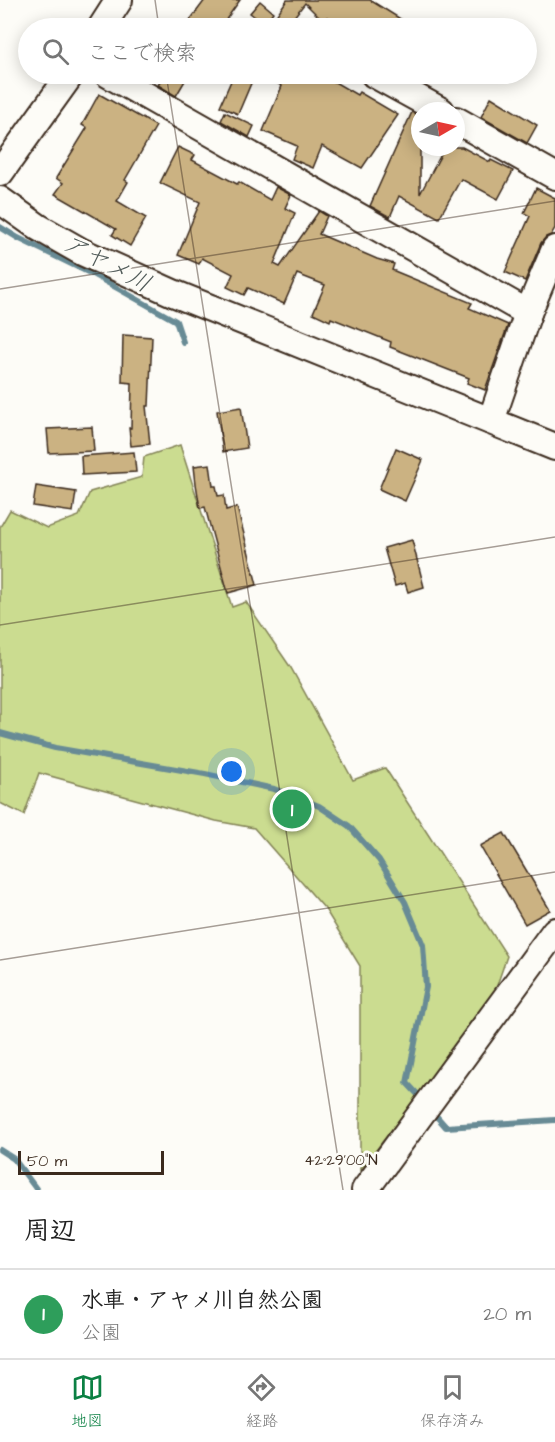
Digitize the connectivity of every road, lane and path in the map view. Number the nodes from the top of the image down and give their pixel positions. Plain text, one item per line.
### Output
1 (119, 0) edge
2 (107, 18) edge
3 (63, 84) edge
4 (126, 84) edge
5 (393, 84) edge
6 (425, 102) edge
7 (465, 125) edge
8 (0, 173) edge
9 (555, 176) edge
10 (0, 201) edge
11 (555, 249) edge
12 (528, 313) junction
13 (491, 421) junction
14 (555, 447) edge
15 (555, 931) edge
16 (365, 1190) edge

1 - 2 street
3 - 8 street
4 - 12 street
5 - 6 street
7 - 9 street
10 - 13 street
11 - 12 street
12 - 13 street
13 - 14 street
15 - 16 street

